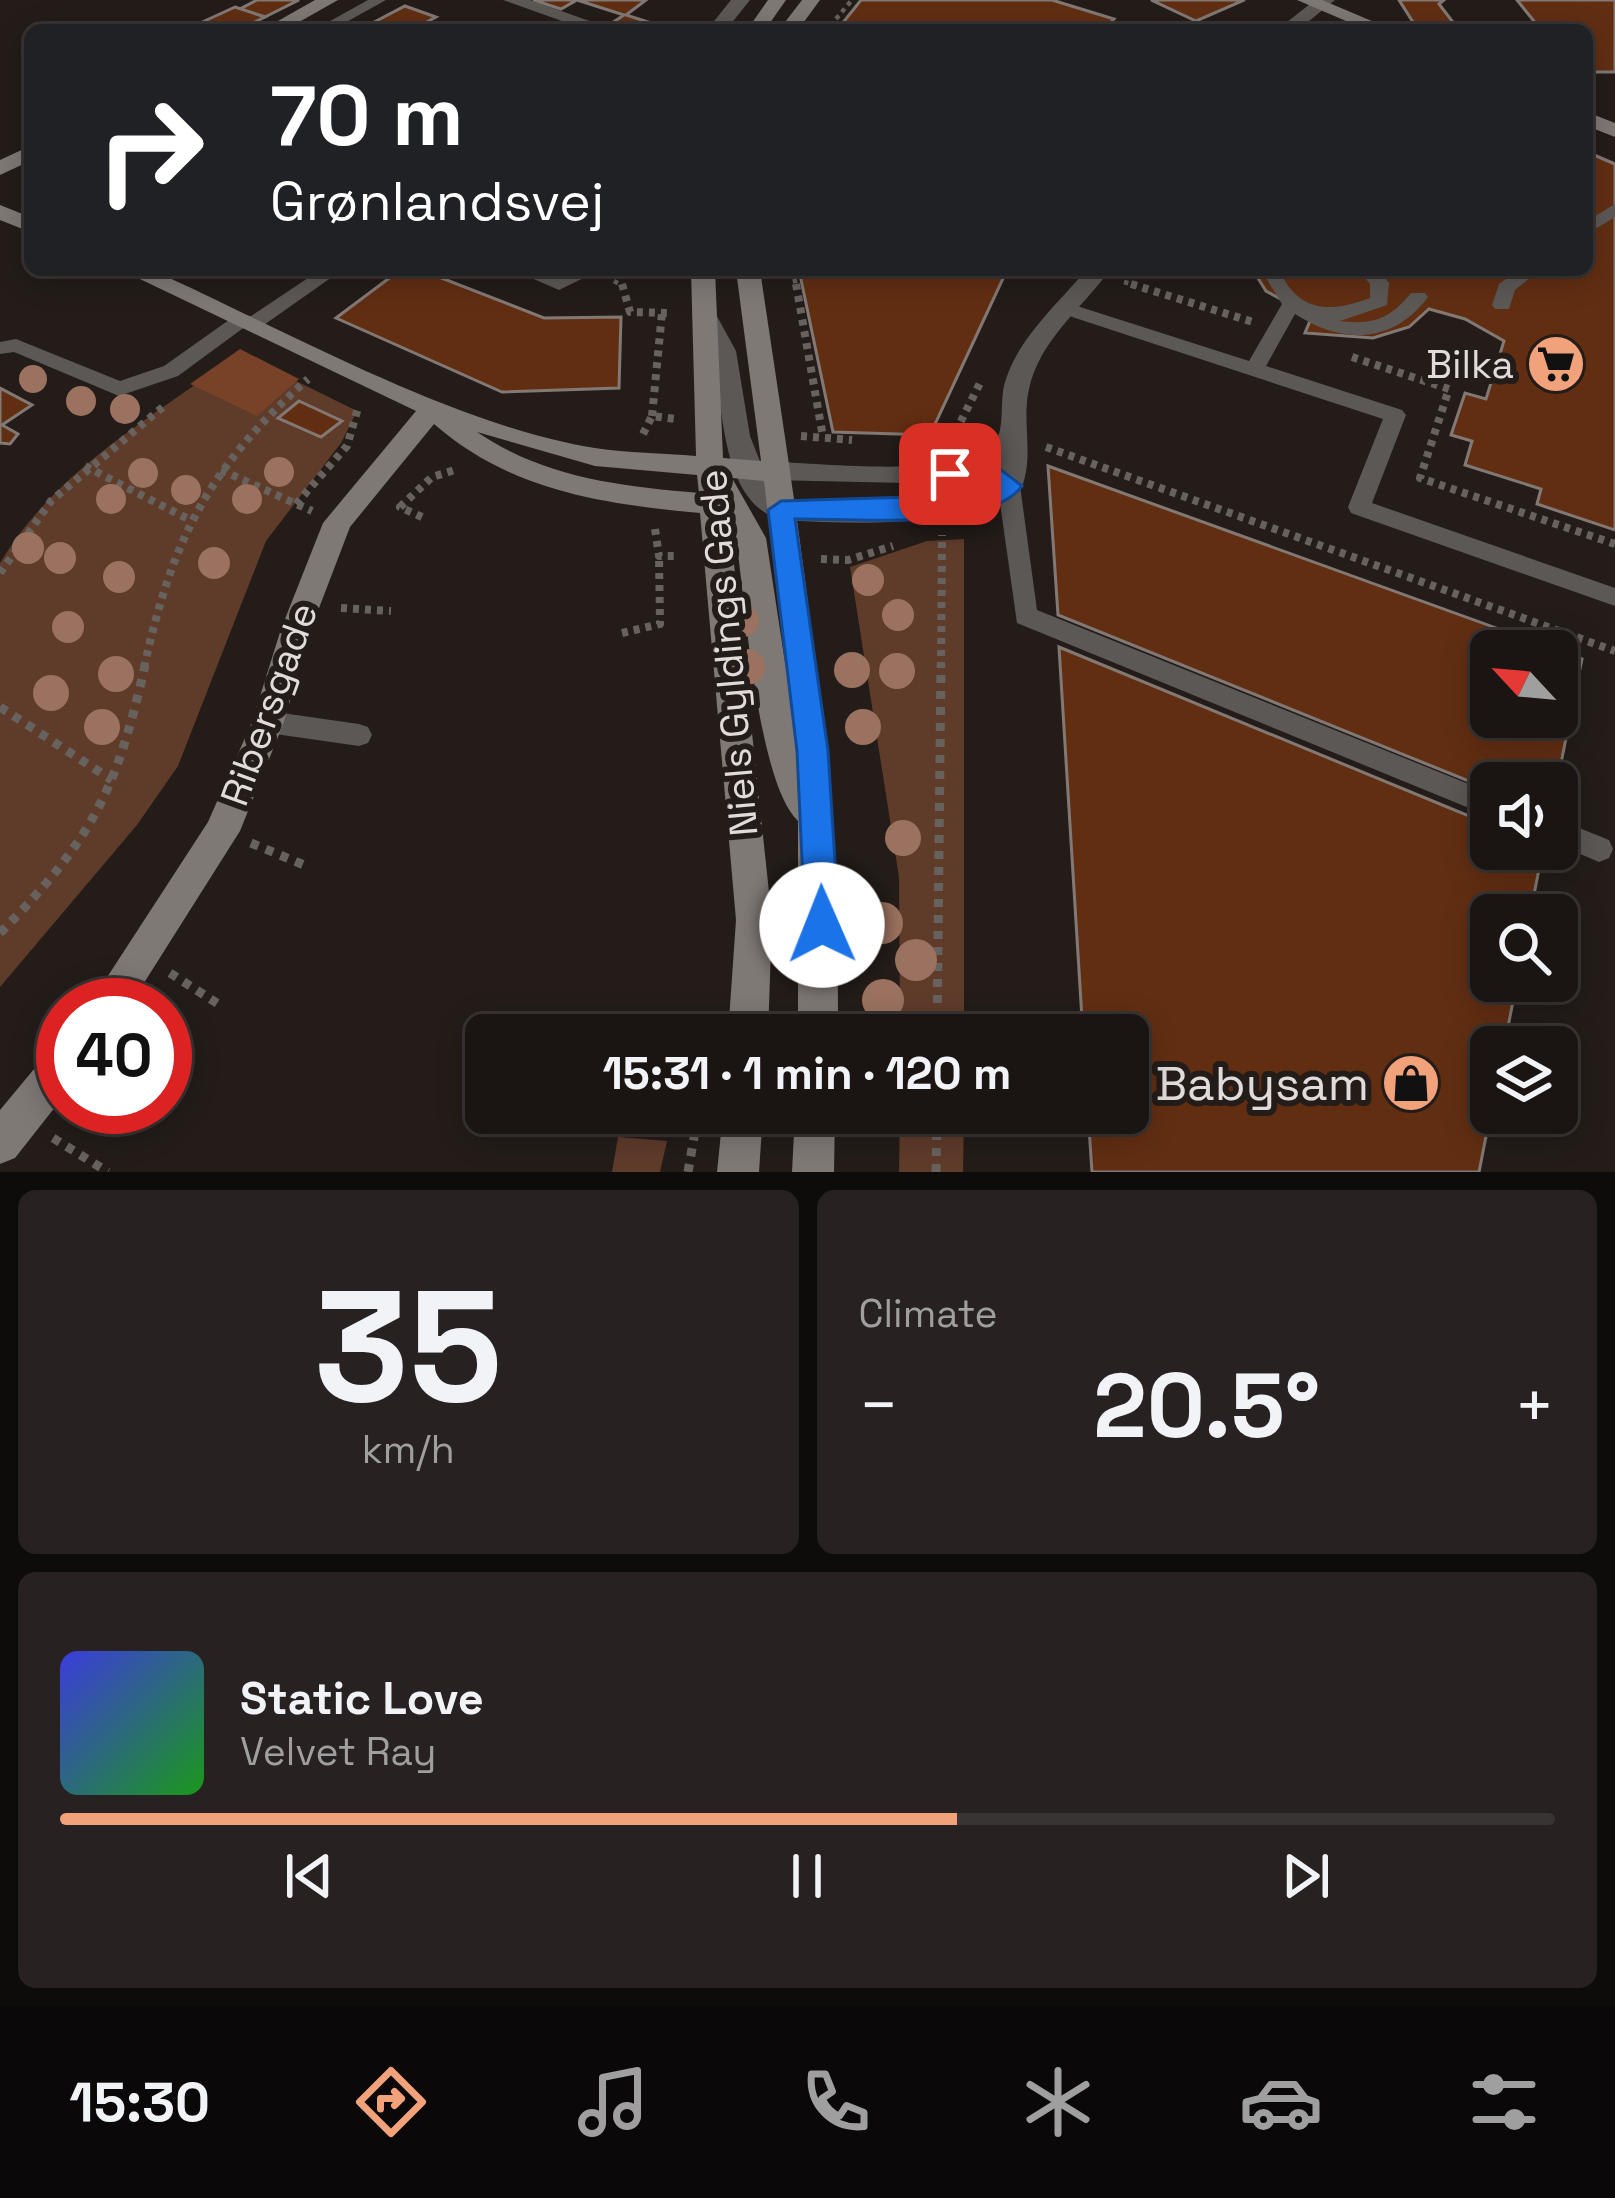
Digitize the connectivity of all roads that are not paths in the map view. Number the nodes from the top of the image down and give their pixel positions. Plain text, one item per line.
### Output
1 (329, 0) edge
2 (379, 0) edge
3 (512, 0) edge
4 (740, 0) edge
5 (811, 0) edge
6 (1319, 1) edge
7 (283, 24) edge
8 (333, 24) edge
9 (582, 24) edge
10 (721, 24) edge
11 (793, 24) edge
12 (1293, 24) edge
13 (1371, 24) edge
14 (147, 276) edge
15 (324, 276) edge
16 (538, 276) edge
17 (577, 276) edge
18 (703, 276) edge
19 (748, 276) edge
20 (1093, 276) edge
21 (1273, 276) edge
22 (1372, 276) edge
23 (1523, 276) edge
24 (1418, 297) dead end
25 (1502, 305) dead end
26 (1067, 309) junction
27 (704, 314) junction
28 (249, 321) junction
29 (0, 348) edge
30 (1254, 370) junction
31 (433, 408) junction
32 (1027, 430) junction
33 (983, 465) junction
34 (710, 466) junction
35 (761, 471) junction
36 (1009, 486) junction
37 (726, 505) junction
38 (781, 510) junction
39 (1615, 597) edge
40 (268, 722) junction
41 (359, 735) dead end
42 (1470, 796) edge
43 (1578, 840) edge
44 (820, 848) junction
45 (1599, 849) dead end
46 (127, 978) edge
47 (749, 1014) edge
48 (818, 1014) edge
49 (36, 1099) edge
50 (10, 1131) edge
51 (731, 1134) edge
52 (739, 1134) edge
53 (814, 1134) edge
54 (717, 1172) edge
55 (738, 1172) edge
56 (813, 1172) edge

1 - 7 street
2 - 8 lane
3 - 9 street
4 - 10 street
5 - 11 street
6 - 12 street
6 - 13 street
14 - 28 street
15 - 28 lane
16 - 17 lane
18 - 27 street, Niels Gyldings Gade
19 - 35 street, Niels Gyldings Gade
20 - 26 street
21 - 24 lane
22 - 30 lane
23 - 25 lane
26 - 30 lane
26 - 32 street
27 - 34 street, Niels Gyldings Gade
27 - 35 street
28 - 29 lane
28 - 31 street
30 - 39 lane
31 - 34 street
31 - 37 street
31 - 40 street, Ribersgade
32 - 33 street
32 - 36 street
33 - 35 street
33 - 36 lane
34 - 35 street
34 - 37 street
35 - 38 street, Niels Gyldings Gade
36 - 38 street
36 - 42 lane
37 - 38 street
37 - 44 street
37 - 47 street, Niels Gyldings Gade
38 - 44 street, Niels Gyldings Gade
40 - 41 lane
40 - 46 street, Ribersgade
43 - 45 lane
44 - 48 street, Niels Gyldings Gade
49 - 50 street
51 - 54 lane
52 - 55 street
53 - 56 street

